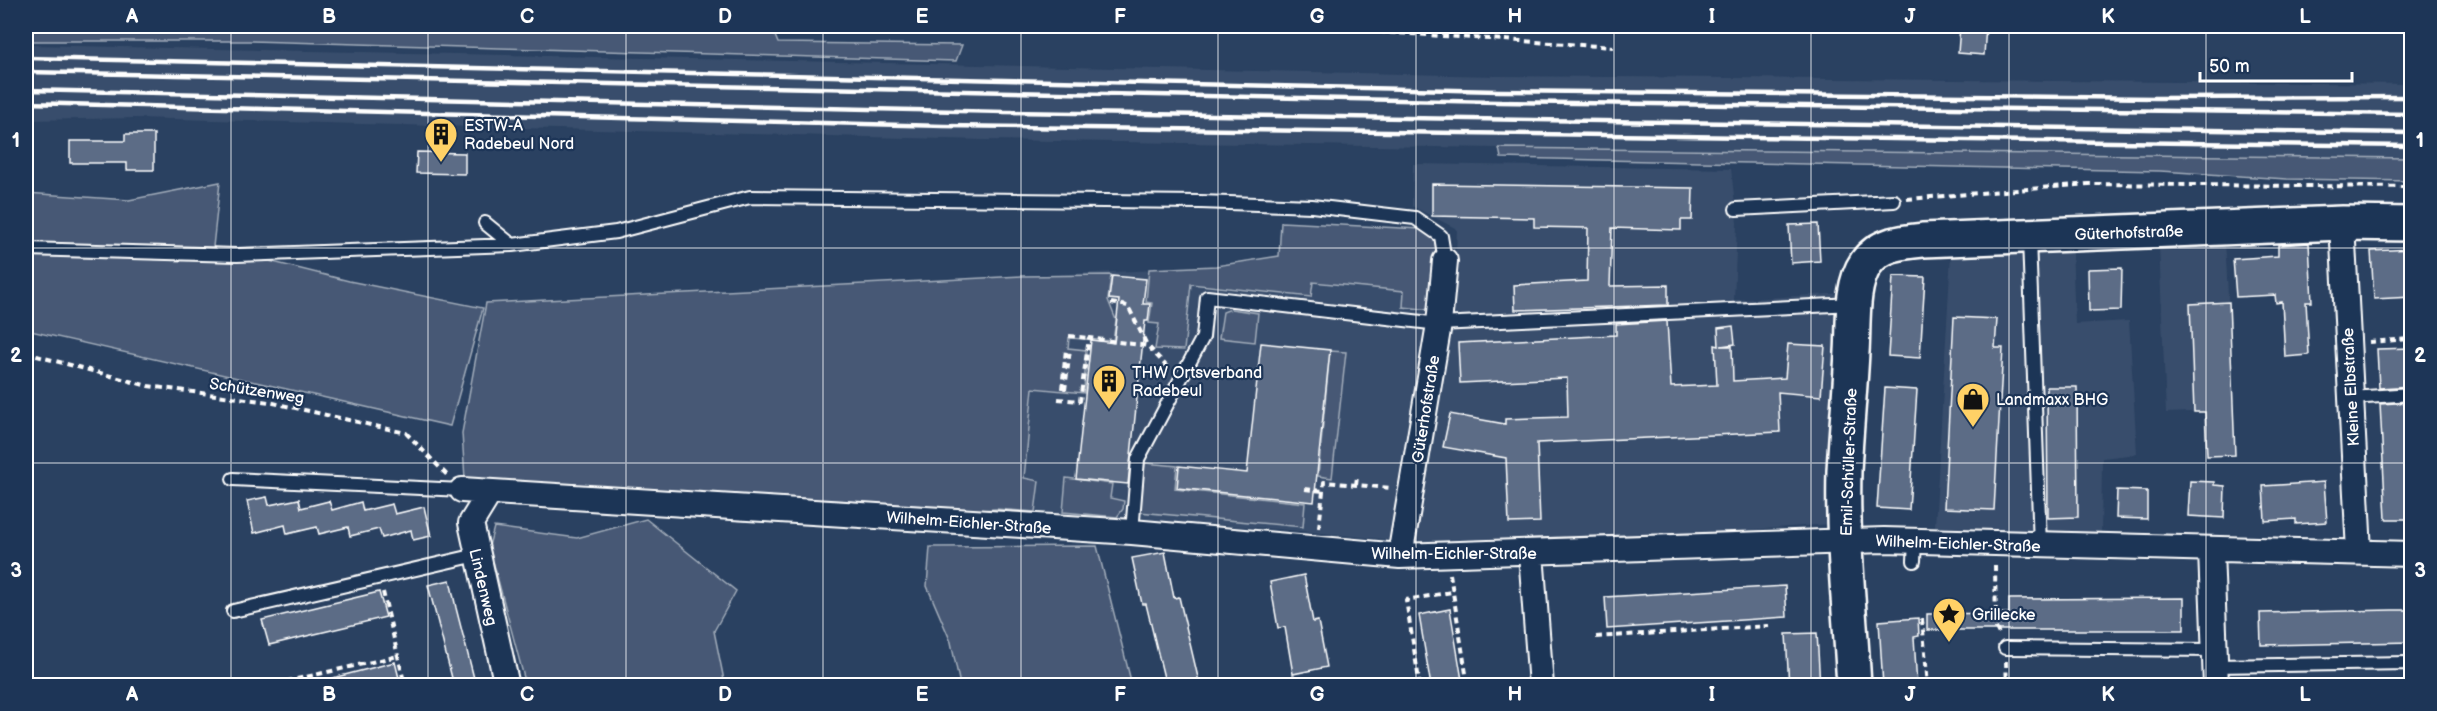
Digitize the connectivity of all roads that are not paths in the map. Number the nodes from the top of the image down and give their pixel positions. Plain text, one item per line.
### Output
1 (1894, 201) road end
2 (1736, 209) dead end
3 (485, 223) dead end
4 (2342, 223) junction
5 (2412, 224) edge
6 (2029, 236) junction
7 (512, 244) junction
8 (26, 249) edge
9 (1445, 261) joint
10 (1858, 289) junction
11 (1439, 324) junction
12 (2412, 394) edge
13 (2351, 398) junction
14 (233, 478) dead end
15 (462, 490) joint
16 (490, 492) junction
17 (1132, 532) junction
18 (1845, 540) junction
19 (2040, 546) junction
20 (2211, 550) junction
21 (2359, 552) junction
22 (1531, 553) junction
23 (2412, 554) edge
24 (477, 555) junction
25 (1400, 556) junction
26 (233, 611) dead end
27 (2005, 648) road end
28 (2215, 667) edge
29 (2412, 669) edge
30 (507, 686) edge
31 (1541, 686) edge
32 (1854, 686) edge

1 - 2 lane
3 - 7 lane
4 - 5 street, Güterhofstraße
4 - 6 street, Güterhofstraße
4 - 13 street, Kleine Elbstraße
6 - 10 street, Güterhofstraße
6 - 19 lane
7 - 8 lane
7 - 9 lane
9 - 11 street, Güterhofstraße
10 - 11 lane
10 - 18 street, Emil-Schüller-Straße
11 - 17 lane
11 - 25 street, Güterhofstraße
12 - 13 lane
13 - 21 street, Kleine Elbstraße
14 - 15 lane
15 - 16 street, Wilhelm-Eichler-Straße
16 - 17 street, Wilhelm-Eichler-Straße
16 - 24 street, Lindenweg
17 - 25 street, Wilhelm-Eichler-Straße
18 - 19 street, Wilhelm-Eichler-Straße
18 - 22 street, Wilhelm-Eichler-Straße
18 - 32 street, Emil-Schüller-Straße
19 - 20 street, Wilhelm-Eichler-Straße
20 - 21 street, Wilhelm-Eichler-Straße
20 - 28 street
21 - 23 street, Wilhelm-Eichler-Straße
22 - 25 street, Wilhelm-Eichler-Straße
22 - 31 street
24 - 26 lane
24 - 30 street, Lindenweg
27 - 28 lane
28 - 29 lane

